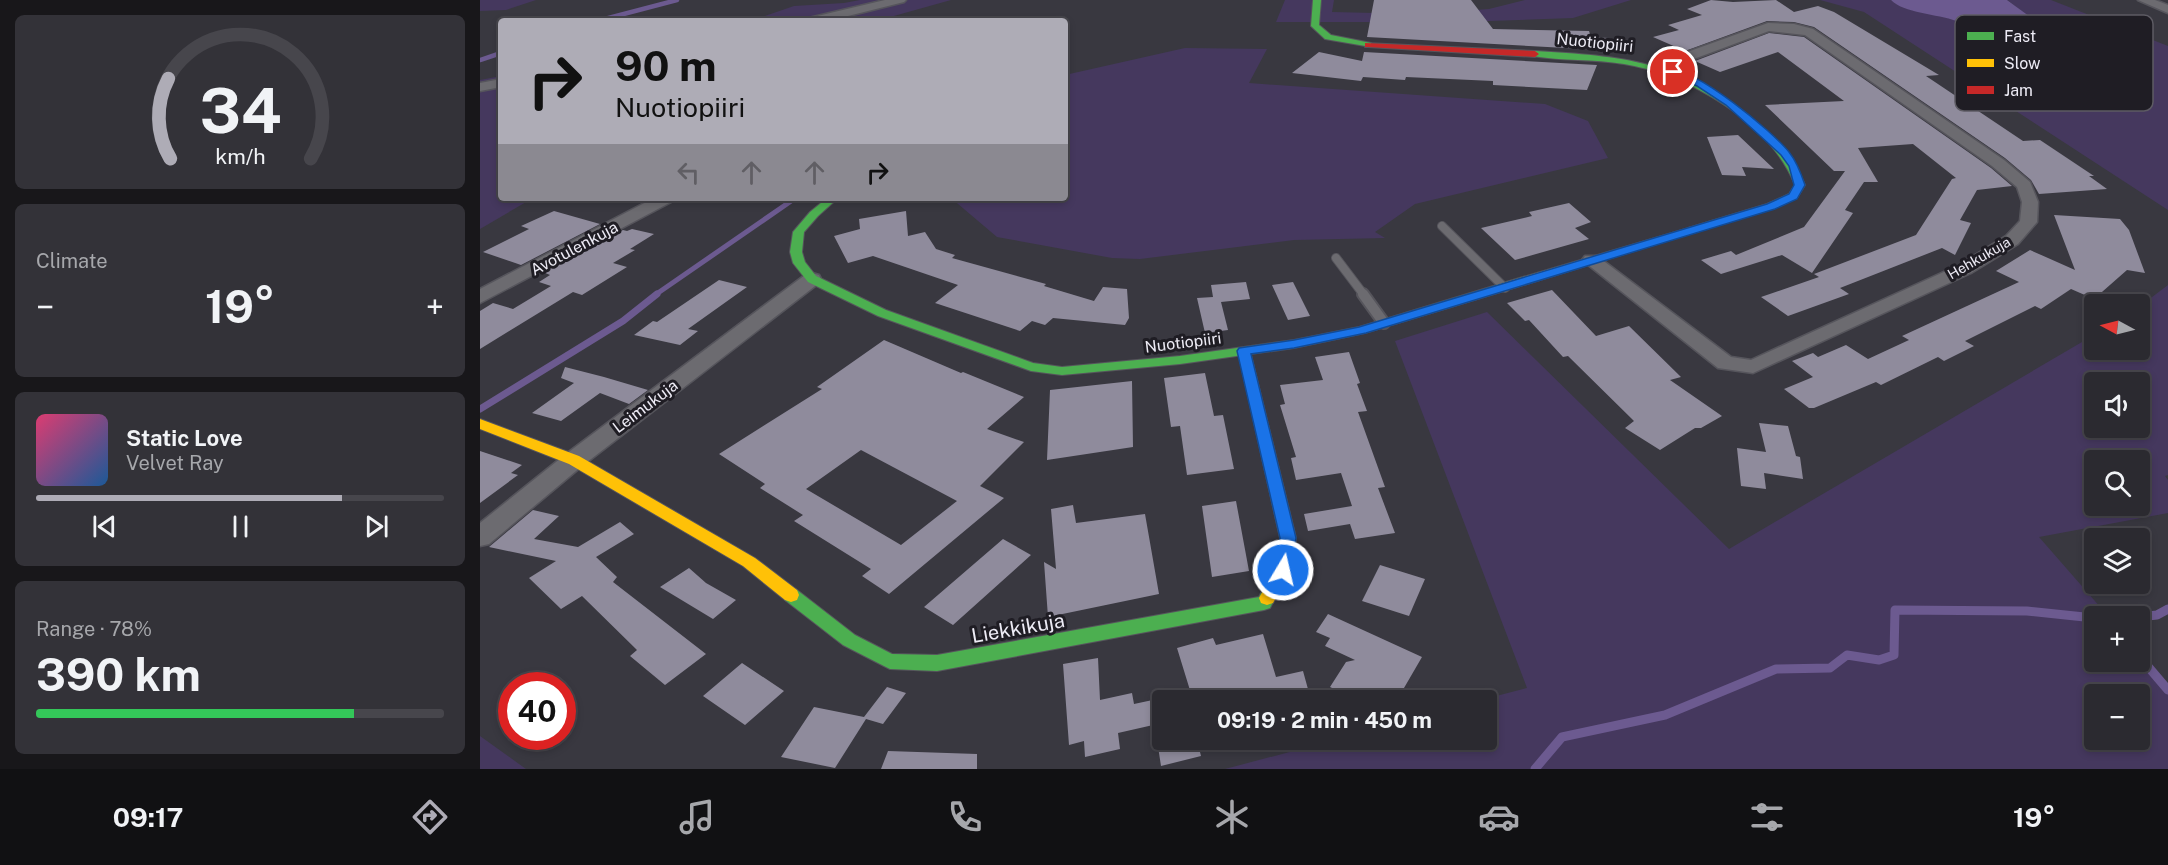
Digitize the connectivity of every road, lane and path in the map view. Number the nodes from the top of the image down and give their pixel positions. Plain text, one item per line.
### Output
1 (900, 0) edge
2 (1317, 0) edge
3 (2144, 0) edge
4 (2168, 9) edge
5 (825, 18) edge
6 (1659, 67) junction
7 (498, 84) edge
8 (480, 87) edge
9 (662, 201) edge
10 (829, 201) edge
11 (1442, 226) dead end
12 (1336, 258) dead end
13 (1591, 260) junction
14 (812, 279) junction
15 (1505, 288) junction
16 (480, 297) edge
17 (1384, 323) junction
18 (1244, 351) junction
19 (480, 424) edge
20 (574, 460) junction
21 (480, 537) edge

1 - 5 street
2 - 6 street, Nuotiopiiri
3 - 4 street
6 - 13 street, Nuotiopiiri
6 - 13 street, Hehkukuja
7 - 8 street
9 - 16 street, Avotulenkuja
10 - 14 street
11 - 15 lane
12 - 17 lane
13 - 15 street, Nuotiopiiri
14 - 18 street, Nuotiopiiri
14 - 20 street, Leimukuja
15 - 17 street, Nuotiopiiri
17 - 18 street, Nuotiopiiri
18 - 20 street, Liekkikuja
19 - 20 street
20 - 21 street, Leimukuja

